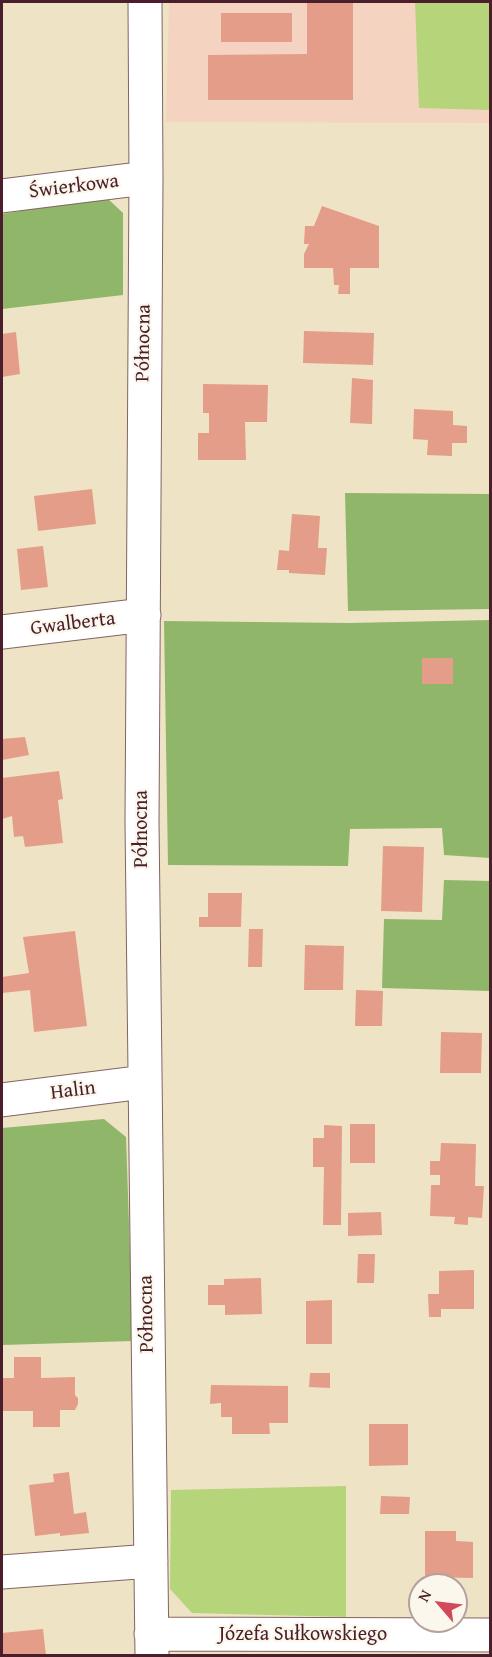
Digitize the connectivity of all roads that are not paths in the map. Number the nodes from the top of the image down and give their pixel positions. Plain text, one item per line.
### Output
1 (145, 2) edge
2 (146, 178) junction
3 (2, 196) edge
4 (144, 615) junction
5 (2, 632) edge
6 (144, 1082) junction
7 (2, 1100) edge
8 (151, 1561) junction
9 (2, 1572) edge
10 (490, 1635) edge
11 (151, 1645) edge

1 - 2 street, Północna
2 - 3 street, Świerkowa
2 - 4 street, Północna
4 - 5 street, Gwalberta
4 - 6 street, Północna
6 - 7 street, Halin
6 - 8 street, Północna
8 - 9 street
8 - 11 street, Północna
10 - 11 street, Józefa Sułkowskiego

